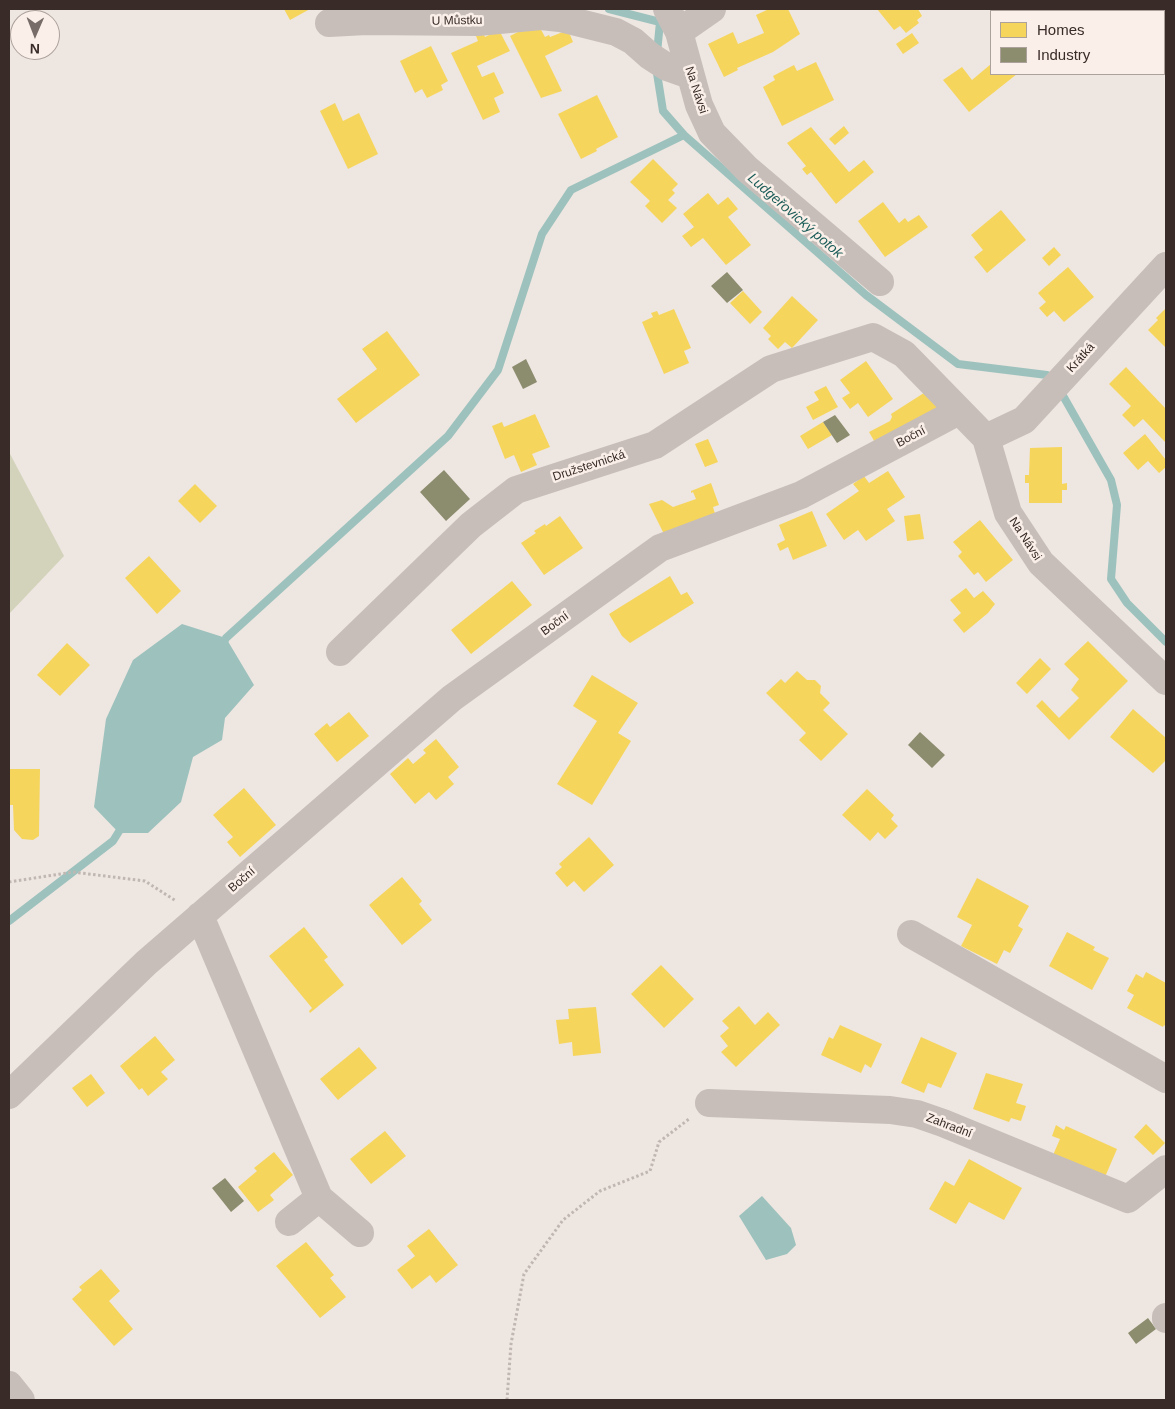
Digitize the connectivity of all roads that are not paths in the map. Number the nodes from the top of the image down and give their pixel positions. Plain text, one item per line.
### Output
1 (712, 9) edge
2 (673, 20) edge
3 (329, 23) dead end
4 (669, 66) junction
5 (1166, 266) edge
6 (880, 282) dead end
7 (873, 337) joint
8 (959, 411) junction
9 (986, 438) junction
10 (340, 652) dead end
11 (1166, 681) edge
12 (200, 916) junction
13 (910, 934) dead end
14 (1166, 1079) edge
15 (9, 1095) edge
16 (709, 1103) road end
17 (1166, 1169) edge
18 (319, 1198) junction
19 (289, 1222) dead end
20 (360, 1233) dead end
21 (9, 1384) edge
22 (21, 1400) edge

1 - 2 street, Na Návsi
2 - 4 street, Na Návsi
3 - 4 street, U Můstku
4 - 6 street, Na Návsi
5 - 9 street, Krátká
7 - 8 street, Na Návsi
7 - 10 street, Družstevnická
8 - 9 street, Na Návsi
8 - 12 street, Boční
9 - 11 street, Na Návsi
12 - 15 street, Boční
12 - 18 street
13 - 14 street
16 - 17 street, Zahradní
18 - 19 street
18 - 20 street
21 - 22 street

